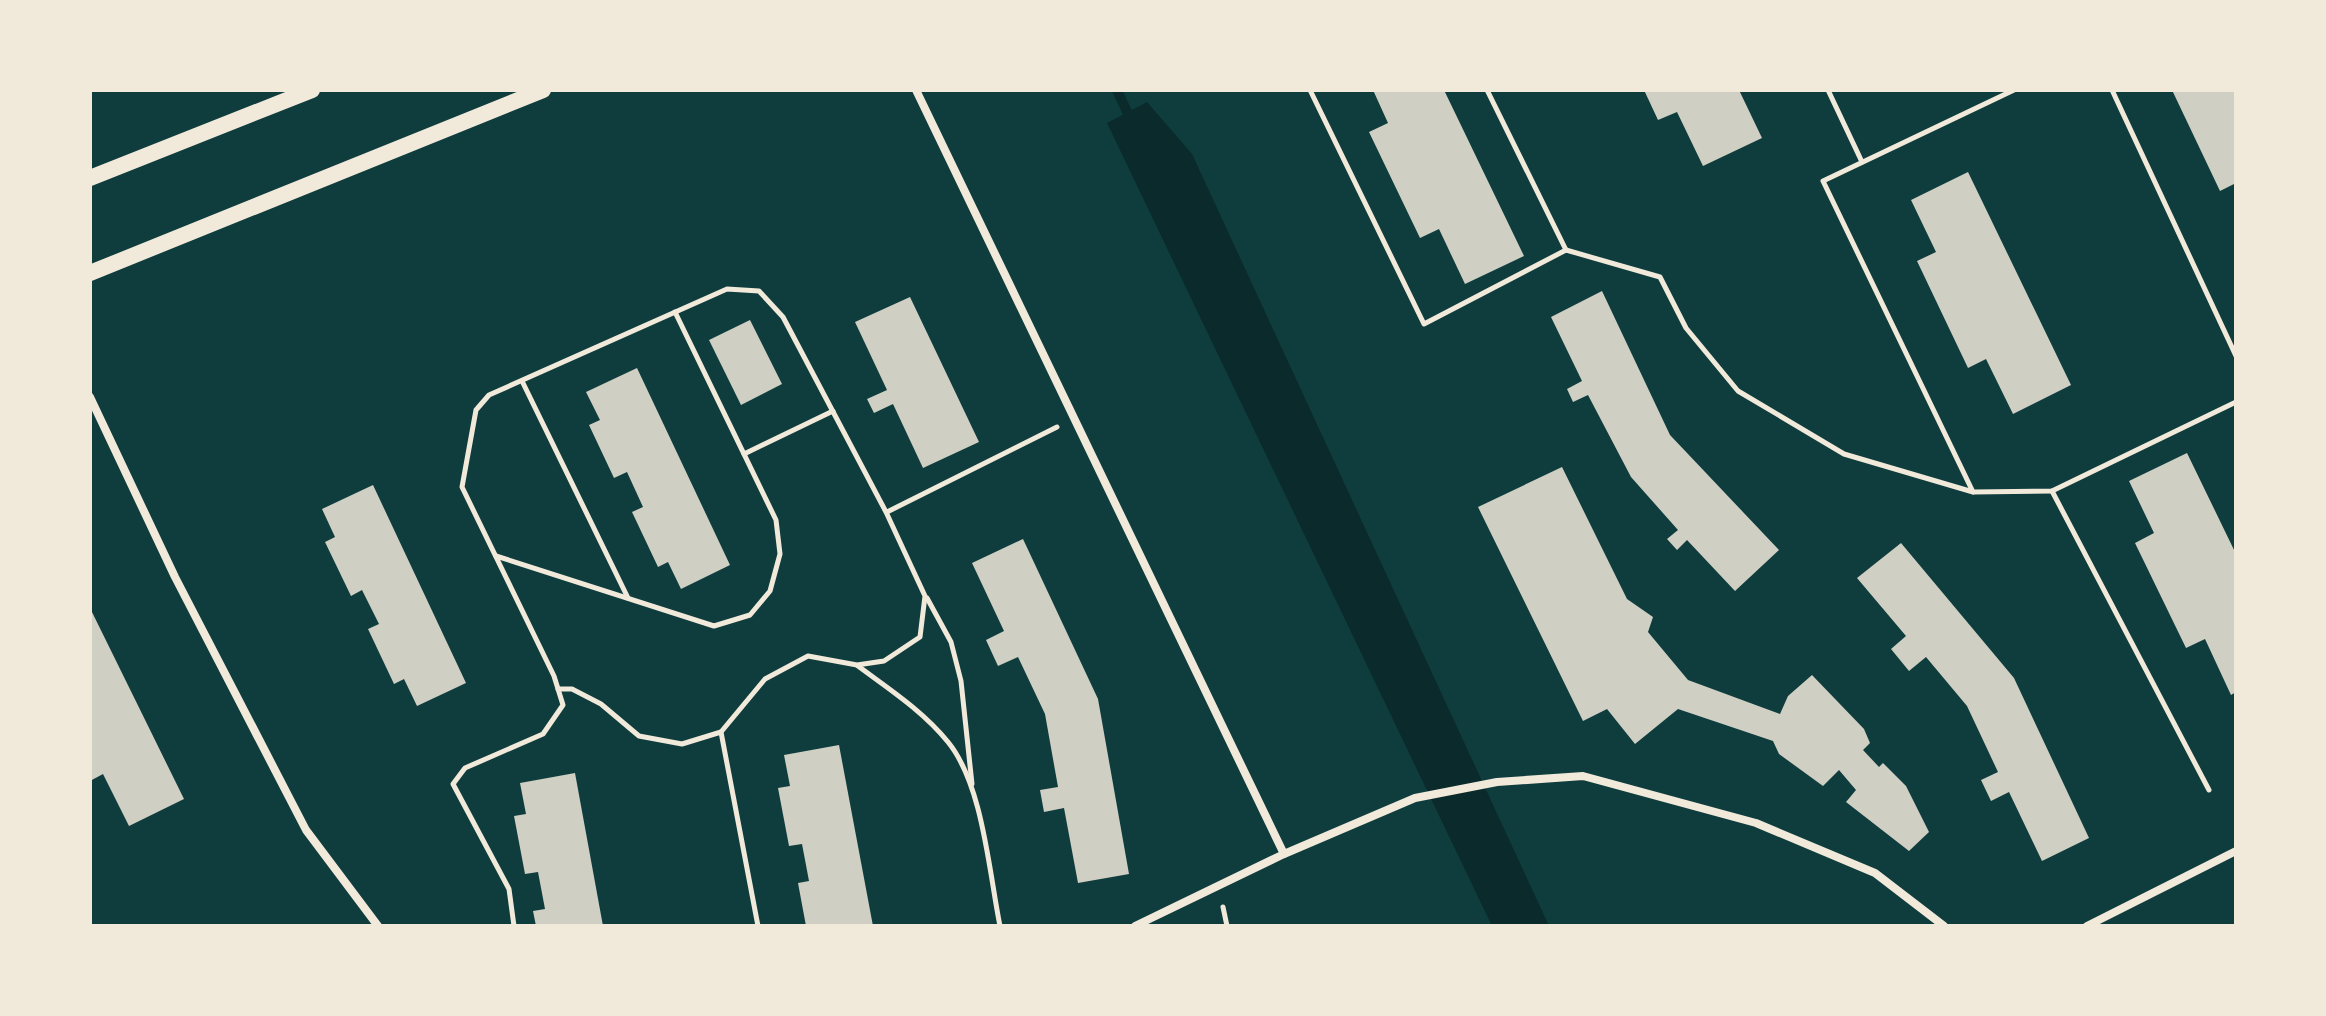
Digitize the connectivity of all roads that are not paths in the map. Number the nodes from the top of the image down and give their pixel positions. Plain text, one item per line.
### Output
1 (312, 90) edge
2 (543, 90) edge
3 (916, 90) edge
4 (90, 178) edge
5 (90, 273) edge
6 (90, 397) edge
7 (2236, 851) edge
8 (1284, 854) junction
9 (378, 926) edge
10 (1135, 926) edge
11 (1944, 926) edge
12 (2087, 926) edge

1 - 4 main road
2 - 5 main road
3 - 8 street
6 - 9 street
7 - 12 street
8 - 10 street
8 - 11 street

